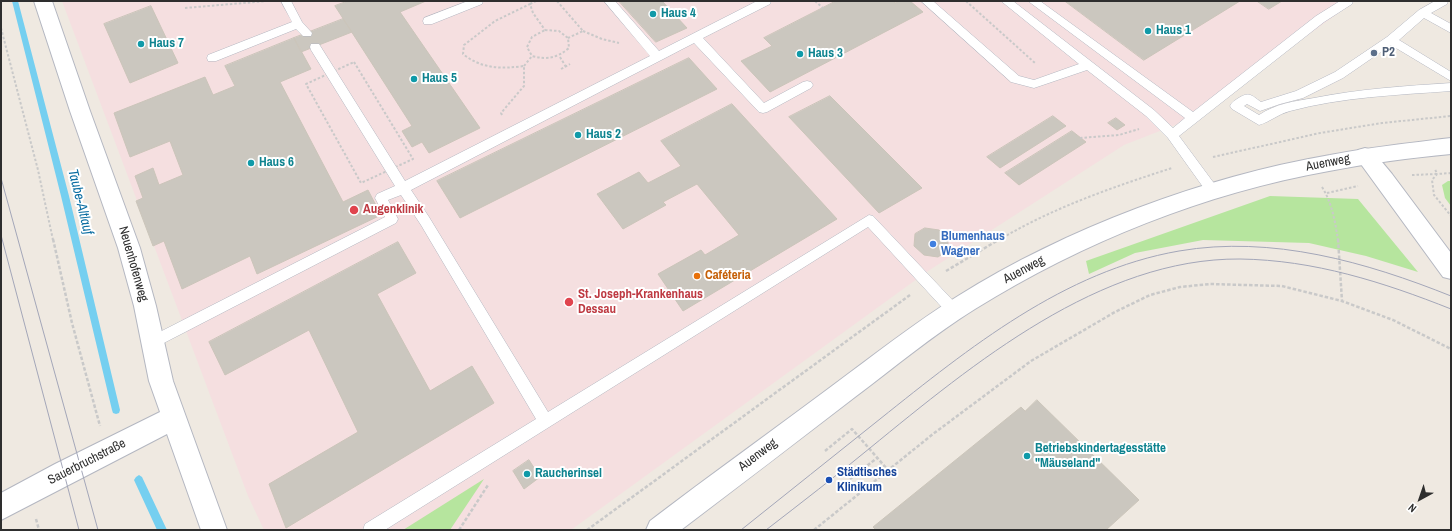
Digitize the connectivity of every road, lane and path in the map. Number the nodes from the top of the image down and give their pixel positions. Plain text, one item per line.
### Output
1 (43, 1) edge
2 (274, 1) edge
3 (286, 1) edge
4 (478, 1) edge
5 (536, 1) edge
6 (557, 1) edge
7 (609, 1) edge
8 (766, 1) edge
9 (816, 1) edge
10 (926, 1) edge
11 (966, 1) edge
12 (1006, 1) edge
13 (1033, 1) edge
14 (1348, 1) edge
15 (1443, 1) edge
16 (248, 2) edge
17 (530, 4) junction
18 (185, 8) dead end
19 (823, 8) dead end
20 (1423, 13) junction
21 (428, 21) dead end
22 (298, 24) junction
23 (1, 28) edge
24 (1451, 29) edge
25 (545, 30) junction
26 (307, 33) dead end
27 (695, 37) junction
28 (568, 38) junction
29 (1391, 40) junction
30 (315, 47) dead end
31 (532, 56) junction
32 (657, 56) junction
33 (560, 57) junction
34 (212, 58) dead end
35 (570, 64) dead end
36 (1088, 65) junction
37 (524, 66) junction
38 (566, 67) junction
39 (560, 69) dead end
40 (1451, 77) edge
41 (1052, 78) junction
42 (807, 85) dead end
43 (1451, 87) edge
44 (1451, 116) edge
45 (1193, 118) junction
46 (1402, 121) dead end
47 (1160, 122) junction
48 (509, 132) junction
49 (1172, 135) junction
50 (1080, 138) dead end
51 (1283, 142) dead end
52 (1451, 146) edge
53 (1365, 156) junction
54 (1304, 168) junction
55 (1451, 173) edge
56 (403, 188) junction
57 (1212, 190) junction
58 (1451, 216) edge
59 (1451, 270) edge
60 (1342, 301) junction
61 (954, 311) junction
62 (153, 342) junction
63 (1451, 348) edge
64 (174, 418) junction
65 (545, 421) junction
66 (107, 451) junction
67 (825, 451) dead end
68 (877, 458) junction
69 (888, 470) junction
70 (850, 479) dead end
71 (1, 507) edge
72 (214, 530) edge
73 (371, 530) edge
74 (659, 530) edge
75 (814, 530) edge

1 - 62 street, Neuenhofenweg
2 - 16 path
3 - 22 lane
4 - 21 lane
5 - 17 path
6 - 28 path
7 - 32 lane
8 - 27 lane
9 - 19 path
10 - 41 lane
11 - 41 path
12 - 36 lane
13 - 45 lane
14 - 45 lane
15 - 20 lane
16 - 18 path
17 - 25 path
17 - 37 path
20 - 24 lane
20 - 29 lane
22 - 26 lane
22 - 34 lane
23 - 66 path
25 - 28 path
25 - 31 path
27 - 32 lane
27 - 42 lane
28 - 33 path
29 - 40 lane
29 - 43 lane
30 - 56 lane
31 - 33 path
31 - 37 path
32 - 48 lane
33 - 38 path
35 - 38 path
36 - 41 lane
36 - 47 lane
37 - 48 path
38 - 39 path
44 - 46 path
45 - 49 lane
47 - 49 lane
47 - 50 path
48 - 56 lane
49 - 57 lane
51 - 54 path
52 - 53 street, Auenweg
53 - 54 street, Auenweg
53 - 59 street
54 - 57 street, Auenweg
54 - 60 path
55 - 58 path
56 - 62 lane
56 - 65 lane
57 - 61 street, Auenweg
60 - 63 path
60 - 69 path
61 - 65 lane
61 - 74 street, Auenweg
62 - 64 street, Neuenhofenweg
64 - 66 street, Sauerbruchstraße
64 - 72 street, Neuenhofenweg
65 - 73 lane
66 - 71 street, Sauerbruchstraße
67 - 68 path
68 - 69 path
68 - 70 path
69 - 75 path

